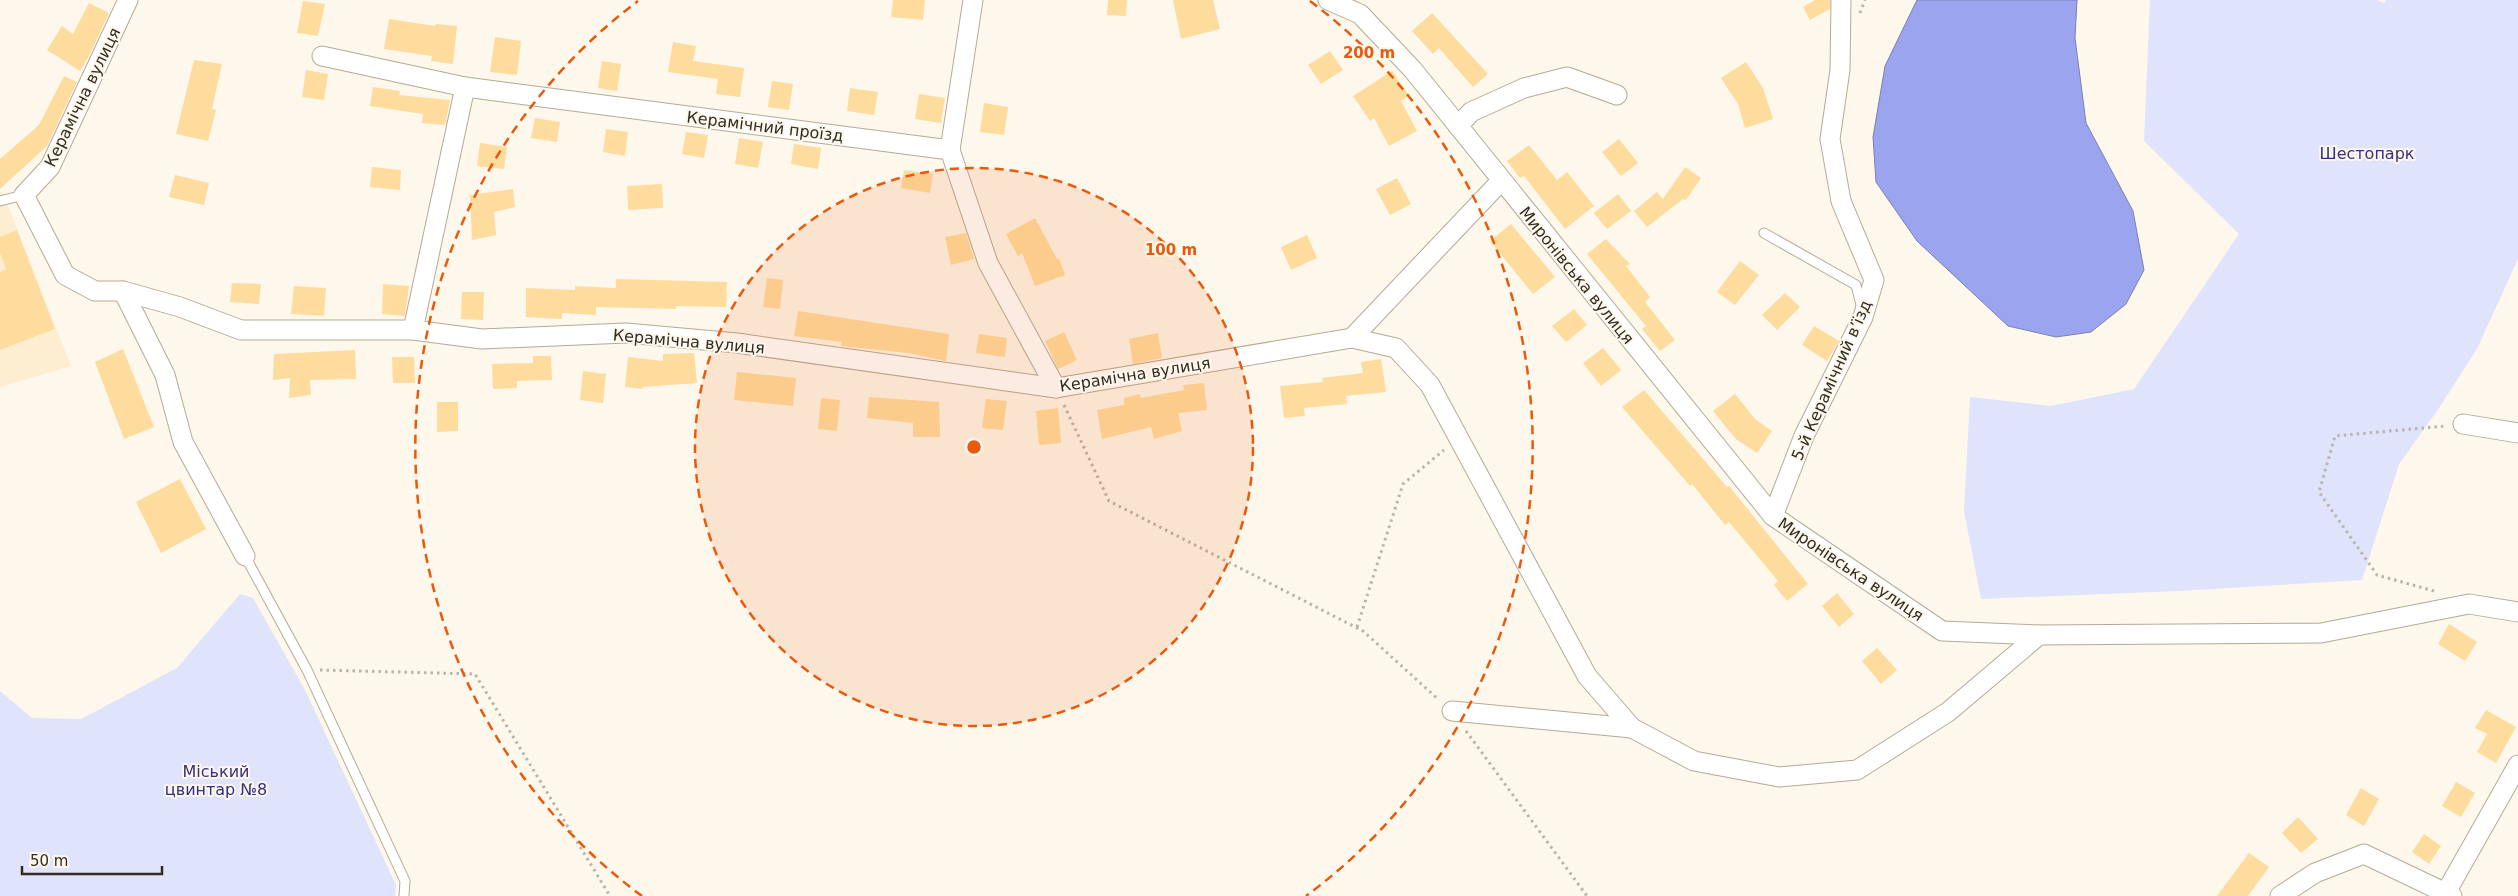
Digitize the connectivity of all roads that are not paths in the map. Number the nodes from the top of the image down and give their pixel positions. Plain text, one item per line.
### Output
1 (128, 0) edge
2 (973, 0) edge
3 (1328, 0) edge
4 (1841, 0) edge
5 (322, 56) dead end
6 (465, 87) junction
7 (1616, 95) dead end
8 (1458, 126) junction
9 (950, 150) junction
10 (1501, 181) junction
11 (24, 195) junction
12 (0, 201) edge
13 (1764, 233) dead end
14 (123, 291) junction
15 (1863, 317) junction
16 (414, 330) junction
17 (1352, 338) junction
18 (1056, 388) junction
19 (2463, 424) road end
20 (2518, 433) edge
21 (1773, 516) junction
22 (245, 556) joint
23 (2518, 612) edge
24 (2039, 635) junction
25 (1452, 711) road end
26 (1632, 728) junction
27 (2518, 765) edge
28 (2448, 895) edge
29 (404, 896) edge
30 (2280, 896) edge

1 - 11 street, Керамічна вулиця
2 - 9 street
3 - 8 street, Миронівська вулиця
4 - 15 street, 5-й Керамічний в’їзд
5 - 6 street, Керамічний проїзд
6 - 9 street, Керамічний проїзд
6 - 16 street
7 - 8 street
8 - 10 street, Миронівська вулиця
9 - 18 street
10 - 17 street
10 - 21 street, Миронівська вулиця
11 - 12 lane
11 - 14 street, Керамічна вулиця
13 - 15 lane
14 - 16 street, Керамічна вулиця
14 - 22 street
15 - 21 street, 5-й Керамічний в’їзд
16 - 18 street, Керамічна вулиця
17 - 18 street, Керамічна вулиця
17 - 26 street
19 - 20 street
21 - 24 street, Миронівська вулиця
22 - 29 lane
23 - 24 street, Миронівська вулиця
24 - 26 street
25 - 26 street
27 - 28 street
28 - 30 street

